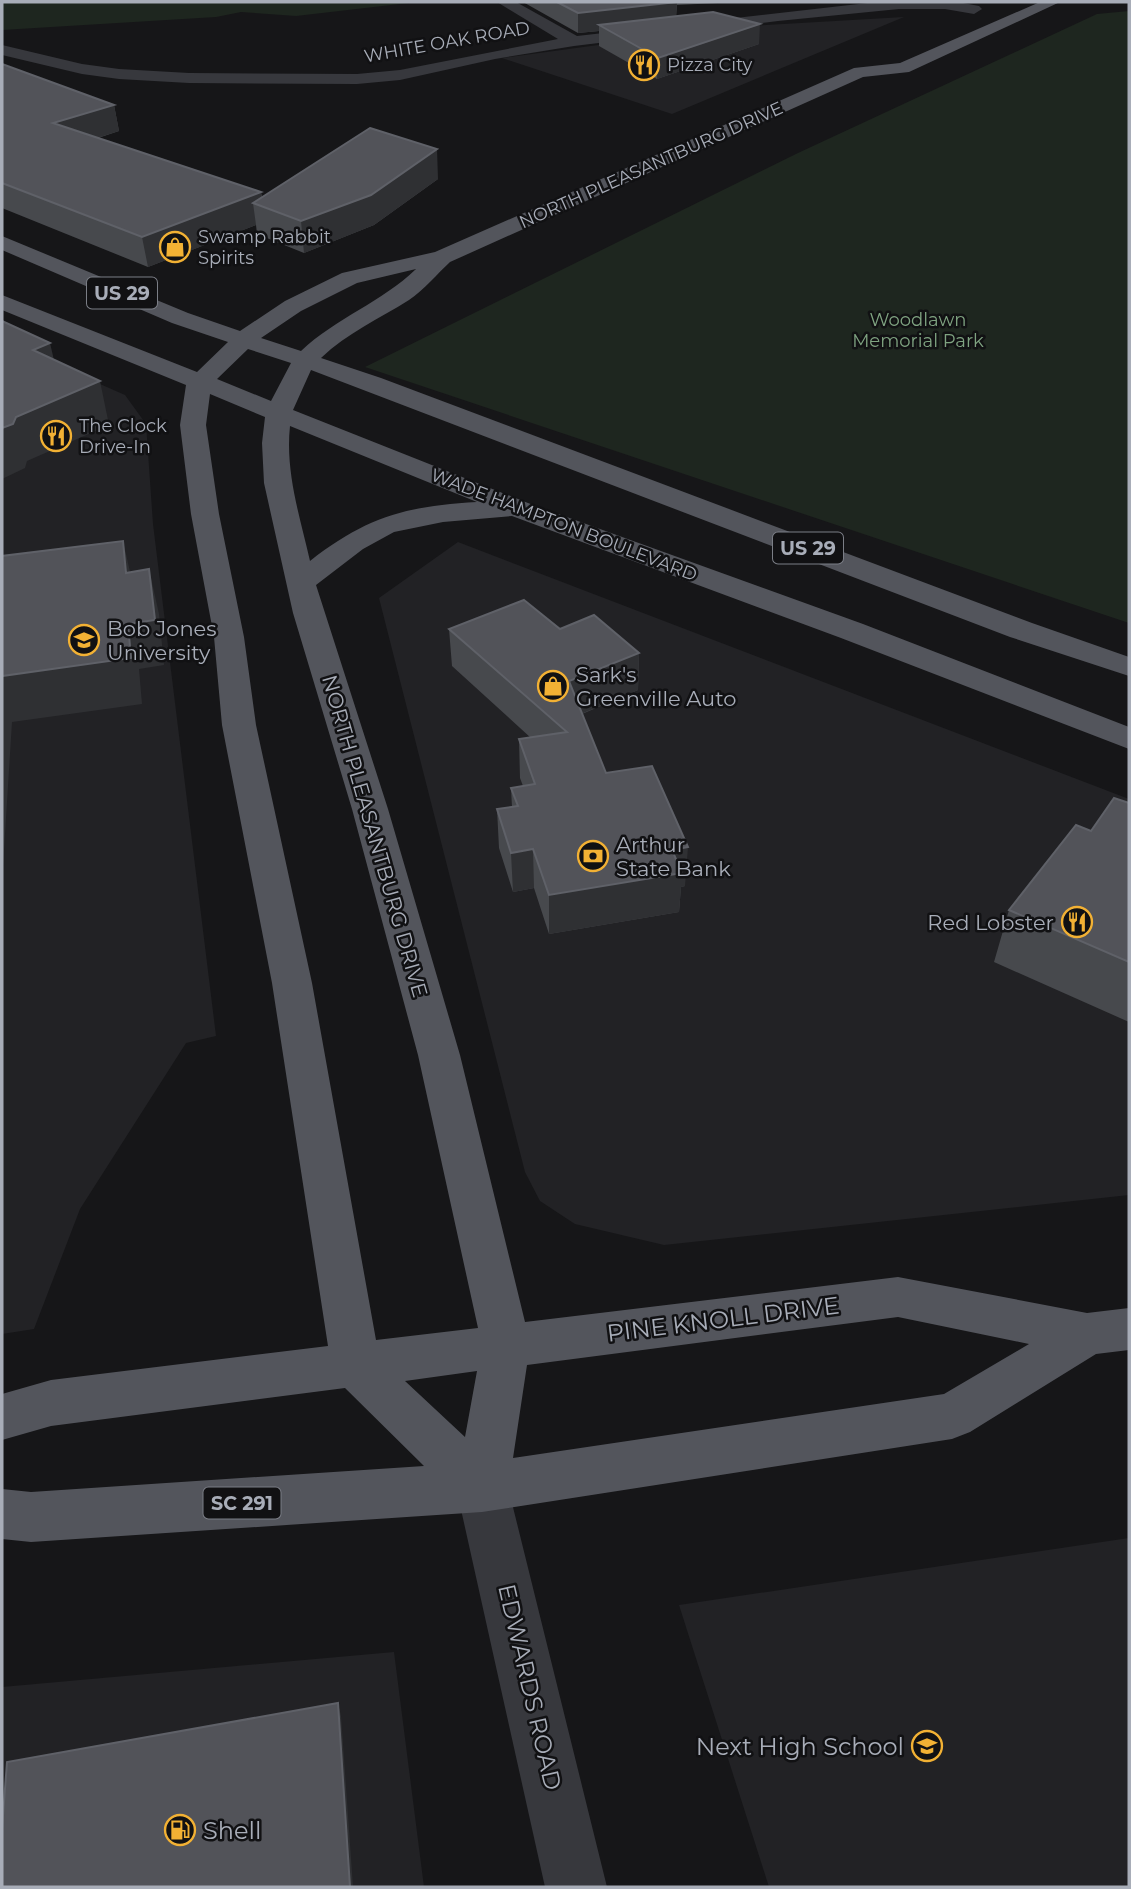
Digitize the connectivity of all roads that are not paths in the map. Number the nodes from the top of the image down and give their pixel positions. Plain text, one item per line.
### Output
1 (505, 2) edge
2 (763, 2) edge
3 (991, 2) edge
4 (1052, 2) edge
5 (897, 3) edge
6 (974, 9) junction
7 (778, 16) junction
8 (953, 19) joint
9 (574, 41) junction
10 (2, 50) edge
11 (876, 53) dead end
12 (860, 72) junction
13 (2, 242) edge
14 (442, 257) junction
15 (117, 291) junction
16 (94, 301) dead end
17 (2, 302) edge
18 (72, 311) dead end
19 (49, 321) junction
20 (244, 339) junction
21 (305, 360) junction
22 (199, 383) junction
23 (278, 415) junction
24 (518, 509) junction
25 (303, 581) junction
26 (1129, 667) edge
27 (1129, 739) edge
28 (1108, 1331) edge
29 (506, 1345) junction
30 (356, 1367) junction
31 (2, 1417) edge
32 (482, 1487) junction
33 (2, 1514) edge
34 (576, 1887) edge

1 - 9 street
2 - 7 street
3 - 6 main road
4 - 12 main road, NORTH PLEASANTBURG DRIVE
5 - 6 street, WHITE OAK ROAD
5 - 7 street, WHITE OAK ROAD
5 - 8 street, WHITE OAK ROAD
6 - 8 main road
7 - 9 street, WHITE OAK ROAD
9 - 10 street, WHITE OAK ROAD
11 - 12 main road, NORTH PLEASANTBURG DRIVE
12 - 14 main road, NORTH PLEASANTBURG DRIVE
13 - 15 main road, US 29
14 - 20 main road, NORTH PLEASANTBURG DRIVE
14 - 21 main road, NORTH PLEASANTBURG DRIVE
15 - 16 main road
15 - 20 main road, US 29
17 - 19 main road, WADE HAMPTON BOULEVARD / US 29
18 - 19 main road
19 - 22 main road, WADE HAMPTON BOULEVARD / US 29
20 - 21 main road, US 29
20 - 22 main road, NORTH PLEASANTBURG DRIVE
21 - 23 main road, NORTH PLEASANTBURG DRIVE
21 - 26 main road, US 29
22 - 23 main road, WADE HAMPTON BOULEVARD / US 29
22 - 30 main road
23 - 24 main road, WADE HAMPTON BOULEVARD / US 29
23 - 25 main road, NORTH PLEASANTBURG DRIVE
24 - 25 main road
24 - 27 main road, WADE HAMPTON BOULEVARD / US 29
25 - 29 main road, NORTH PLEASANTBURG DRIVE
28 - 29 main road, PINE KNOLL DRIVE
28 - 32 main road, PINE KNOLL DRIVE
29 - 30 main road, PINE KNOLL DRIVE
29 - 32 main road, NORTH PLEASANTBURG DRIVE
30 - 31 main road
30 - 32 main road
32 - 33 main road, SC 291
32 - 34 street, EDWARDS ROAD

